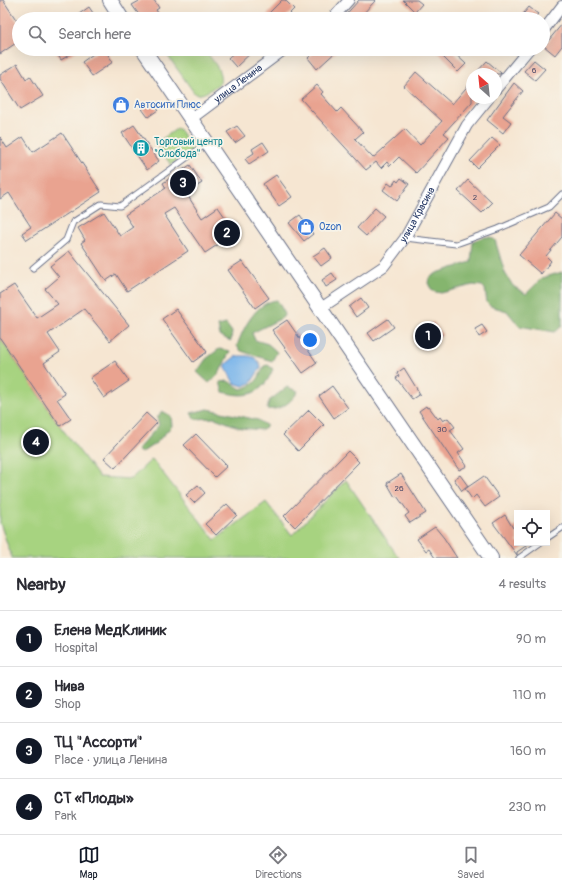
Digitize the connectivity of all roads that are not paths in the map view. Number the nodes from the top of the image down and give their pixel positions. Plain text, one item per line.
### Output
1 (110, 0) edge
2 (349, 0) edge
3 (562, 6) edge
4 (118, 12) edge
5 (338, 12) edge
6 (550, 21) edge
7 (148, 56) edge
8 (276, 56) edge
9 (523, 56) edge
10 (502, 82) edge
11 (484, 104) edge
12 (191, 119) junction
13 (207, 143) junction
14 (562, 194) edge
15 (405, 238) junction
16 (33, 268) dead end
17 (321, 308) junction
18 (562, 528) edge
19 (550, 536) edge
20 (536, 546) edge
21 (492, 558) edge
22 (519, 558) edge

1 - 4 main road
2 - 5 street
3 - 6 street
7 - 12 main road
8 - 12 street, улица Ленина
9 - 10 street
11 - 15 street, улица Красина
12 - 13 main road
13 - 16 lane
13 - 17 main road
14 - 15 lane
15 - 17 street, улица Красина
17 - 21 main road
18 - 19 lane
20 - 22 lane

